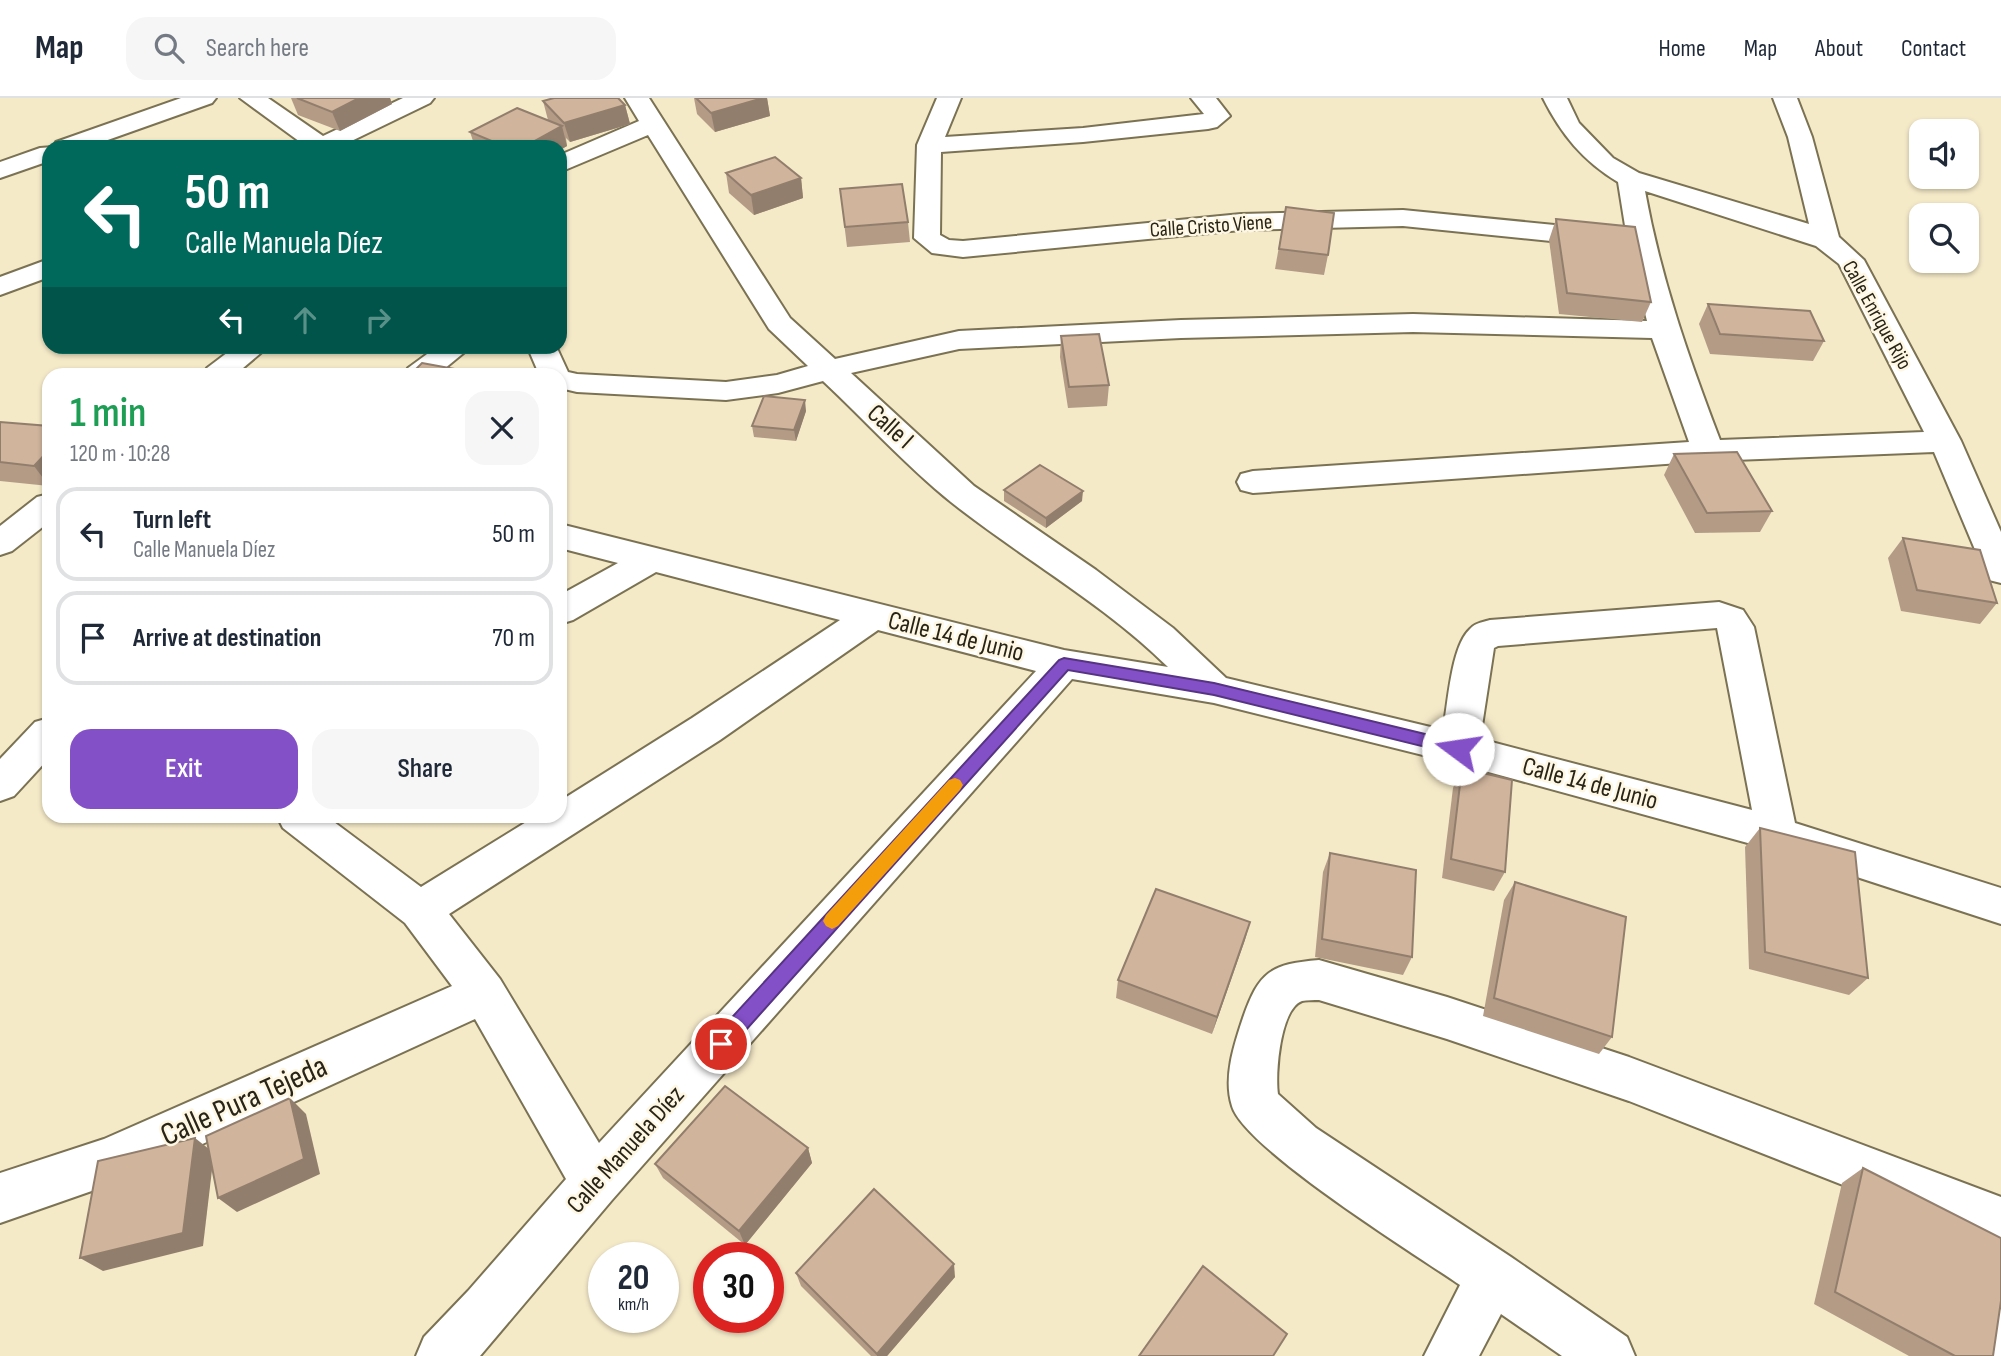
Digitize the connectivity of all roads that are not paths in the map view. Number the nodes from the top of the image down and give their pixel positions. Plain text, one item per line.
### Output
1 (204, 98) edge
2 (252, 98) edge
3 (422, 98) edge
4 (949, 98) edge
5 (1203, 98) edge
6 (1555, 98) edge
7 (1785, 98) edge
8 (645, 111) edge
9 (85, 140) edge
10 (312, 140) edge
11 (336, 140) edge
12 (929, 145) junction
13 (42, 155) edge
14 (567, 160) edge
15 (0, 170) edge
16 (1630, 178) junction
17 (1826, 240) junction
18 (1641, 242) junction
19 (42, 270) edge
20 (0, 288) edge
21 (1664, 330) junction
22 (245, 354) edge
23 (447, 354) edge
24 (226, 368) edge
25 (427, 368) edge
26 (828, 371) junction
27 (567, 381) edge
28 (1945, 441) junction
29 (1708, 451) junction
30 (1254, 482) dead end
31 (42, 510) edge
32 (567, 538) edge
33 (0, 543) edge
34 (652, 559) junction
35 (2001, 571) edge
36 (567, 607) edge
37 (873, 617) junction
38 (1064, 664) junction
39 (1214, 689) junction
40 (42, 740) edge
41 (1458, 749) junction
42 (0, 785) edge
43 (567, 817) edge
44 (306, 823) edge
45 (557, 823) edge
46 (1777, 834) junction
47 (2001, 906) edge
48 (420, 910) junction
49 (484, 993) junction
50 (595, 1184) junction
51 (0, 1198) edge
52 (2001, 1222) edge
53 (1493, 1276) junction
54 (2001, 1336) edge
55 (443, 1356) edge
56 (1451, 1356) edge
57 (1608, 1356) edge
58 (1995, 1356) edge

1 - 9 street
2 - 10 street
3 - 11 street
4 - 12 street, Calle Cristo Viene
5 - 12 street
6 - 16 street, Calle Enrique Rijo
7 - 17 street
8 - 14 street
8 - 26 street, Calle I
12 - 18 street, Calle Cristo Viene
13 - 15 street
16 - 17 street, Calle Enrique Rijo
16 - 18 street
17 - 28 street, Calle Enrique Rijo
18 - 21 street
19 - 20 street
21 - 26 street
21 - 29 street
22 - 24 street
23 - 25 street
26 - 27 street
26 - 39 street, Calle I
28 - 29 street
28 - 35 street, Calle Enrique Rijo
29 - 30 street
31 - 33 street
32 - 34 street, Calle 14 de Junio
34 - 36 street
34 - 37 street, Calle 14 de Junio
37 - 38 street, Calle 14 de Junio
37 - 43 street
38 - 39 street, Calle 14 de Junio
38 - 50 street, Calle Manuela Díez
39 - 41 street, Calle 14 de Junio
40 - 42 street
41 - 46 street, Calle 14 de Junio
41 - 46 street
44 - 48 street
45 - 48 street
46 - 47 street, Calle 14 de Junio
48 - 49 street
49 - 50 street
49 - 51 street, Calle Pura Tejeda
50 - 55 street, Calle Manuela Díez
52 - 53 street
53 - 56 street
53 - 57 street
54 - 58 street

